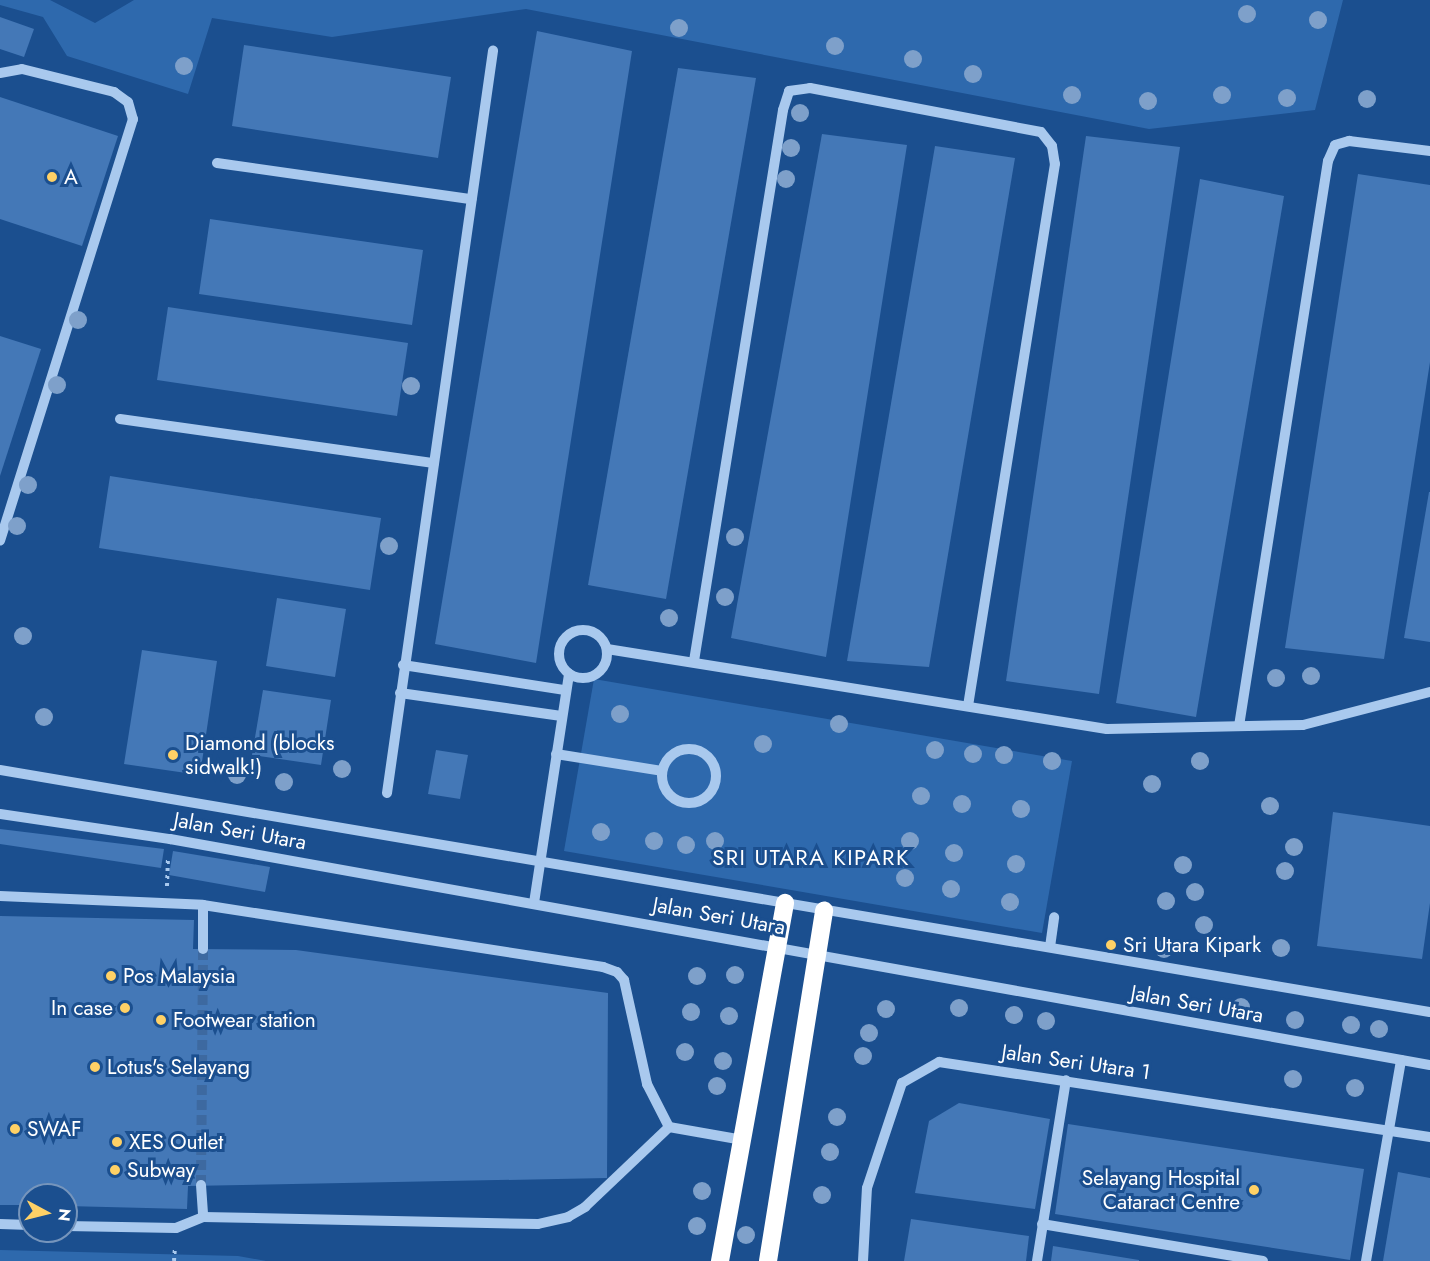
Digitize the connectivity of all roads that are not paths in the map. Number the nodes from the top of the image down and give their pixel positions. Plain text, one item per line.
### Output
1 (493, 51) dead end
2 (0, 73) edge
3 (1430, 151) edge
4 (218, 163) dead end
5 (471, 199) junction
6 (120, 419) dead end
7 (434, 463) junction
8 (4, 514) edge
9 (0, 540) edge
10 (607, 649) junction
11 (694, 661) junction
12 (403, 665) junction
13 (569, 674) junction
14 (565, 690) junction
15 (1430, 692) edge
16 (400, 693) junction
17 (968, 706) junction
18 (561, 716) junction
19 (1239, 726) junction
20 (556, 754) junction
21 (0, 770) edge
22 (662, 771) junction
23 (387, 793) dead end
24 (0, 814) edge
25 (540, 862) junction
26 (0, 896) edge
27 (534, 903) junction
28 (785, 903) junction
29 (203, 905) junction
30 (824, 910) junction
31 (1054, 917) dead end
32 (777, 946) junction
33 (1050, 947) junction
34 (203, 949) tunnel mouth
35 (816, 954) junction
36 (1430, 1012) edge
37 (1401, 1059) junction
38 (1430, 1065) edge
39 (1066, 1080) junction
40 (669, 1127) junction
41 (1389, 1130) junction
42 (1430, 1137) edge
43 (743, 1140) junction
44 (201, 1185) tunnel mouth
45 (203, 1218) junction
46 (0, 1224) edge
47 (1042, 1224) junction
48 (18, 1225) edge
49 (78, 1226) edge
50 (720, 1261) edge
51 (768, 1261) edge
52 (863, 1261) edge
53 (1038, 1261) edge
54 (1263, 1261) edge
55 (1366, 1261) edge

1 - 5 street
2 - 8 street
3 - 19 street
4 - 5 street
5 - 7 street
6 - 7 street
7 - 12 street
8 - 9 street
10 - 11 street
10 - 13 street
10 - 13 street
11 - 17 street
11 - 17 street
12 - 14 street
12 - 16 street
13 - 14 street
14 - 18 street
15 - 19 street
16 - 18 street
16 - 23 street
17 - 19 street
18 - 20 street
20 - 22 street
20 - 25 street
21 - 25 street, Jalan Seri Utara
22 - 22 street
24 - 27 street, Jalan Seri Utara
25 - 27 street
25 - 28 street, Jalan Seri Utara
26 - 29 street
27 - 32 street, Jalan Seri Utara
28 - 30 street, Jalan Seri Utara
28 - 32 highway
29 - 34 street
29 - 40 street
30 - 33 street, Jalan Seri Utara
30 - 35 highway
31 - 33 street
32 - 35 street, Jalan Seri Utara
32 - 43 highway
33 - 36 street, Jalan Seri Utara
35 - 37 street, Jalan Seri Utara
35 - 51 highway
37 - 38 street, Jalan Seri Utara
37 - 41 street
39 - 41 street, Jalan Seri Utara 1
39 - 47 street
39 - 52 street, Jalan Seri Utara 1
40 - 43 street
40 - 45 street
41 - 42 street, Jalan Seri Utara 1
41 - 55 street
43 - 50 highway
44 - 45 street
45 - 49 street
46 - 48 street
47 - 53 street
47 - 54 street

